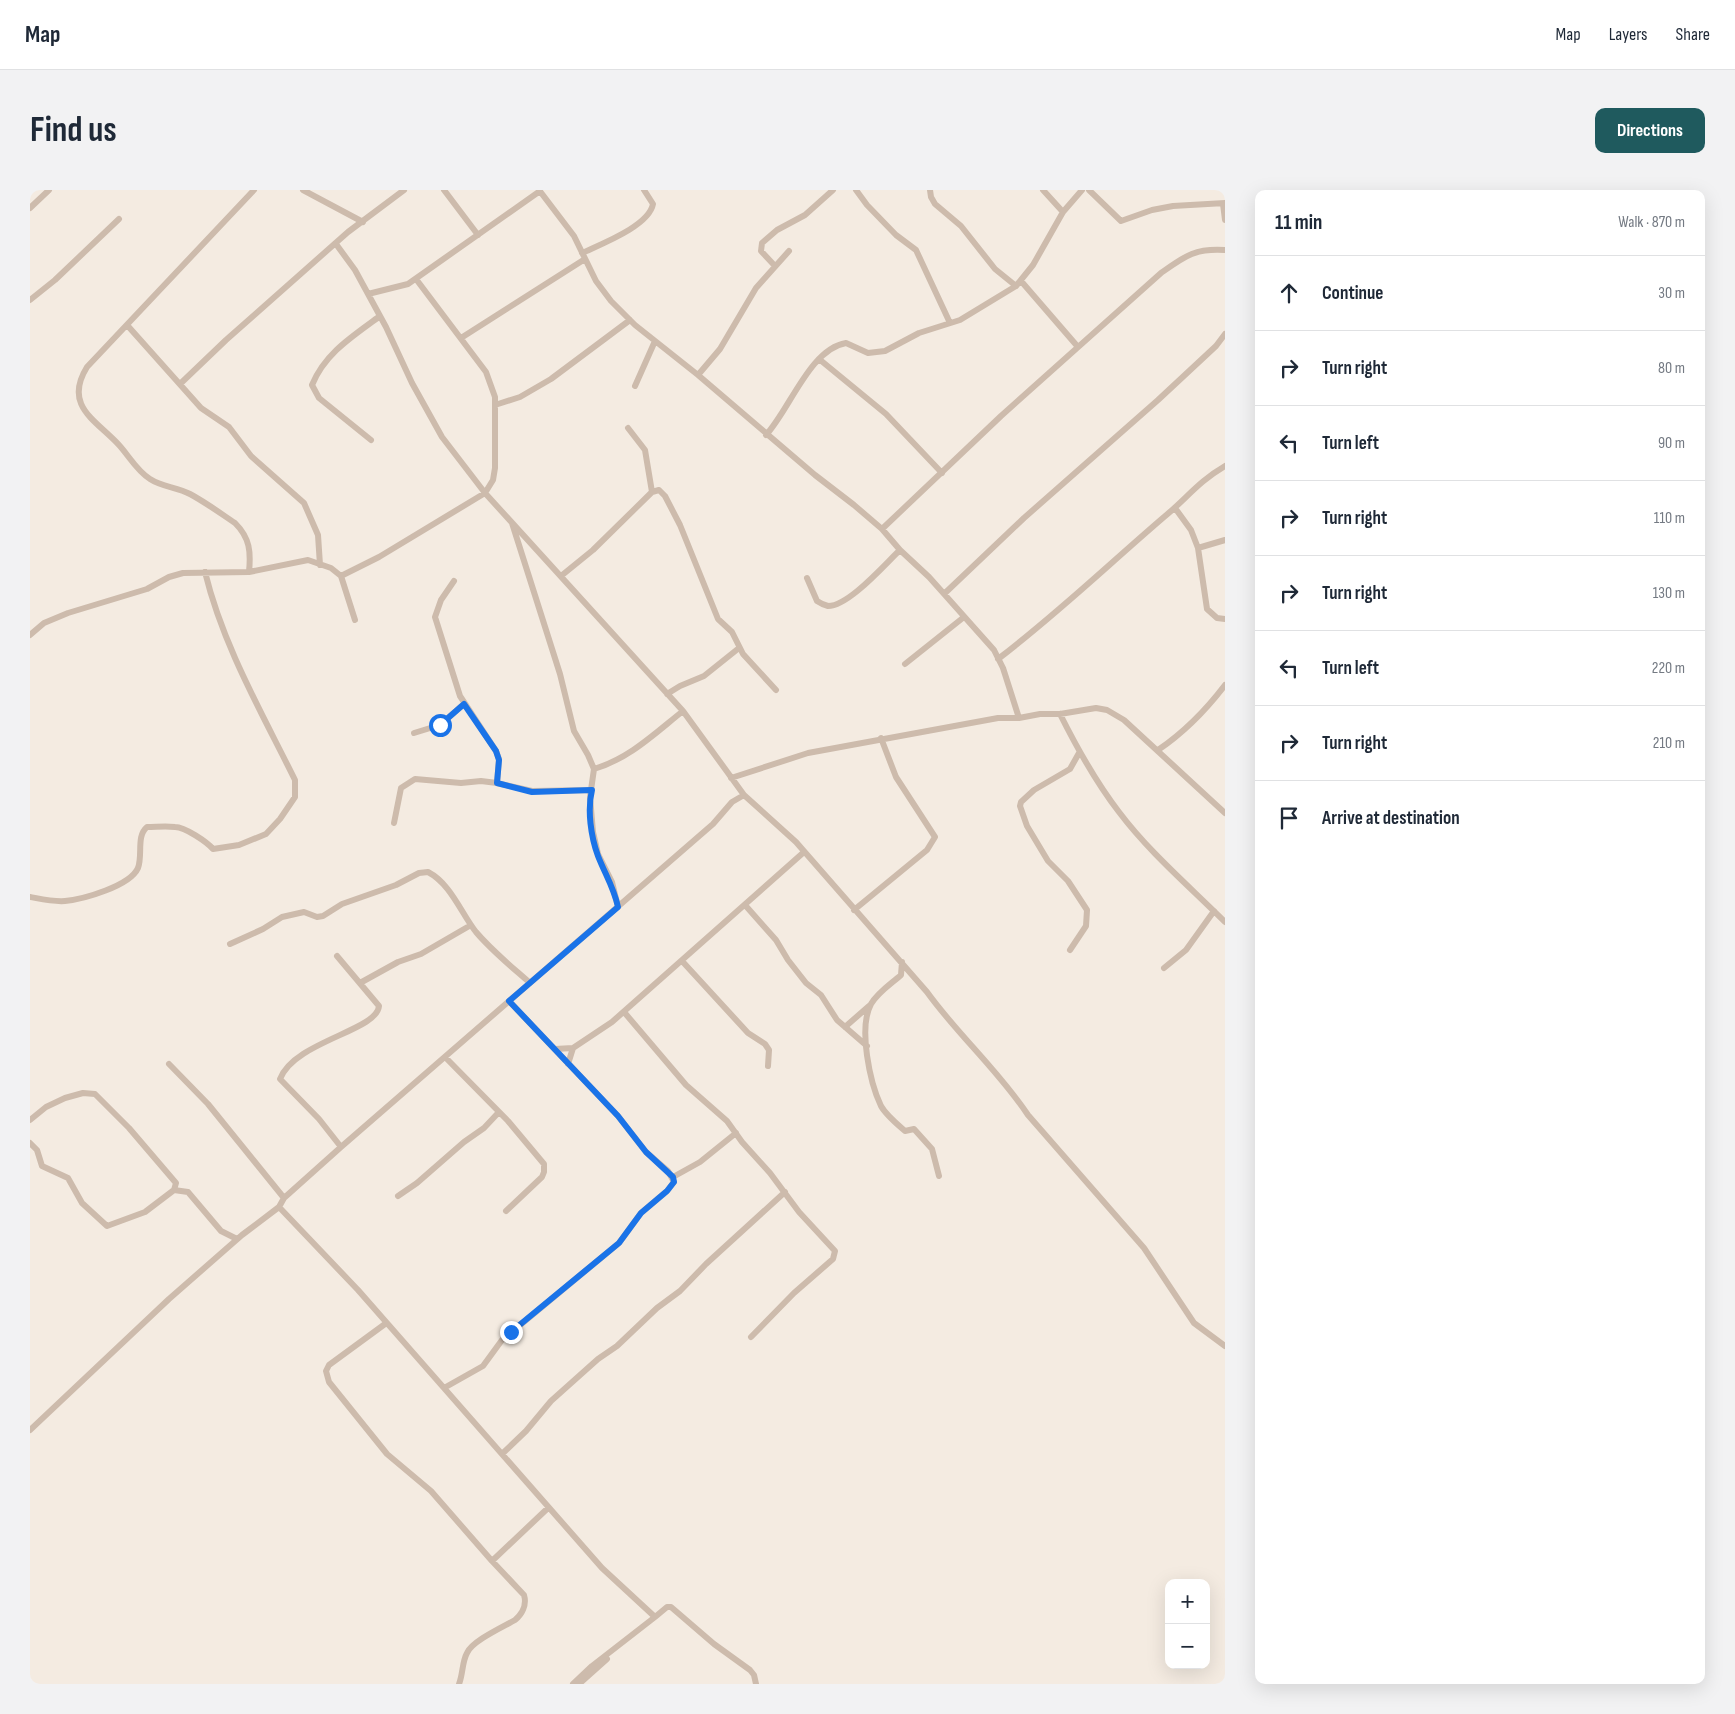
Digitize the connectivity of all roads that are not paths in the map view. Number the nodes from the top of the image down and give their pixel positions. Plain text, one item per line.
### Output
1 (49, 190) edge
2 (254, 190) edge
3 (304, 190) edge
4 (404, 190) edge
5 (444, 190) edge
6 (644, 190) edge
7 (833, 190) edge
8 (856, 190) edge
9 (930, 190) edge
10 (1043, 190) edge
11 (1082, 190) edge
12 (1089, 190) edge
13 (540, 191) edge
14 (1224, 203) edge
15 (30, 208) edge
16 (1063, 212) junction
17 (119, 219) dead end
18 (1225, 220) edge
19 (363, 222) junction
20 (478, 235) junction
21 (336, 244) junction
22 (1225, 250) edge
23 (789, 251) dead end
24 (584, 256) junction
25 (775, 266) junction
26 (416, 279) junction
27 (1018, 284) junction
28 (368, 294) junction
29 (30, 300) edge
30 (380, 316) junction
31 (630, 320) junction
32 (950, 323) junction
33 (127, 325) junction
34 (1225, 334) edge
35 (460, 338) junction
36 (655, 340) junction
37 (1078, 347) junction
38 (819, 359) junction
39 (698, 375) junction
40 (180, 384) junction
41 (635, 386) dead end
42 (495, 405) junction
43 (628, 428) dead end
44 (766, 435) junction
45 (371, 440) dead end
46 (1225, 466) edge
47 (942, 473) junction
48 (652, 492) junction
49 (486, 493) junction
50 (1175, 508) junction
51 (512, 522) junction
52 (882, 529) junction
53 (1225, 540) edge
54 (1198, 548) junction
55 (900, 550) junction
56 (320, 566) junction
57 (205, 572) junction
58 (249, 572) junction
59 (341, 576) junction
60 (562, 576) junction
61 (807, 578) dead end
62 (454, 581) dead end
63 (944, 594) junction
64 (964, 618) junction
65 (1225, 619) edge
66 (355, 620) dead end
67 (30, 635) edge
68 (739, 648) junction
69 (998, 659) junction
70 (905, 664) dead end
71 (1225, 685) edge
72 (776, 690) dead end
73 (667, 694) junction
74 (464, 704) junction
75 (683, 711) junction
76 (1060, 714) junction
77 (1018, 718) junction
78 (414, 733) dead end
79 (882, 738) junction
80 (1158, 750) junction
81 (1079, 753) junction
82 (594, 770) junction
83 (733, 781) junction
84 (497, 783) junction
85 (592, 790) junction
86 (744, 795) junction
87 (732, 802) junction
88 (1225, 813) edge
89 (394, 823) dead end
90 (804, 852) junction
91 (30, 898) edge
92 (746, 905) junction
93 (618, 907) junction
94 (854, 910) junction
95 (1214, 911) junction
96 (1225, 922) edge
97 (471, 925) junction
98 (230, 944) dead end
99 (1070, 950) dead end
100 (337, 956) dead end
101 (682, 961) junction
102 (902, 962) junction
103 (1164, 968) dead end
104 (360, 983) junction
105 (530, 984) junction
106 (509, 1001) junction
107 (870, 1006) junction
108 (624, 1012) junction
109 (845, 1027) junction
110 (867, 1046) junction
111 (573, 1048) junction
112 (555, 1050) junction
113 (446, 1057) junction
114 (169, 1064) dead end
115 (568, 1064) junction
116 (768, 1066) dead end
117 (499, 1112) junction
118 (30, 1120) edge
119 (736, 1132) junction
120 (30, 1143) edge
121 (341, 1147) junction
122 (939, 1176) dead end
123 (673, 1177) junction
124 (174, 1190) junction
125 (785, 1192) junction
126 (398, 1196) dead end
127 (284, 1198) junction
128 (279, 1207) junction
129 (506, 1211) dead end
130 (237, 1239) junction
131 (385, 1324) junction
132 (751, 1337) dead end
133 (1225, 1346) edge
134 (444, 1388) junction
135 (30, 1430) edge
136 (502, 1454) junction
137 (548, 1508) junction
138 (492, 1561) junction
139 (655, 1617) junction
140 (459, 1684) edge
141 (573, 1684) edge
142 (579, 1684) edge
143 (756, 1684) edge

1 - 15 street
2 - 33 street
3 - 19 street
4 - 19 street
5 - 20 street
6 - 24 street
7 - 25 street
8 - 32 street
9 - 27 street
10 - 16 street
11 - 16 street
12 - 14 street
13 - 20 street
13 - 24 street
14 - 18 street
16 - 27 street
17 - 29 street
19 - 21 street
20 - 26 street
21 - 28 street
21 - 40 street
22 - 37 street
23 - 25 street
24 - 31 street
24 - 35 street
25 - 39 street
26 - 28 street
26 - 35 street
27 - 32 street
27 - 37 street
28 - 30 street
30 - 45 street
30 - 49 street
31 - 36 street
31 - 42 street
32 - 38 street
33 - 40 street
33 - 58 street
34 - 63 street
35 - 42 street
36 - 39 street
36 - 41 street
37 - 47 street
38 - 44 street
38 - 47 street
39 - 44 street
40 - 56 street
42 - 49 street
43 - 48 street
44 - 52 street
46 - 50 street
47 - 52 street
48 - 60 street
48 - 68 street
49 - 51 street
49 - 59 street
50 - 54 street
50 - 69 street
51 - 60 street
51 - 82 street
52 - 55 street
53 - 54 street
54 - 65 street
55 - 61 street
55 - 63 street
56 - 58 street
56 - 59 street
57 - 58 street
57 - 67 street
57 - 91 street
59 - 66 street
60 - 73 street
62 - 74 street
63 - 64 street
64 - 69 street
64 - 70 street
68 - 72 street
68 - 73 street
69 - 77 street
71 - 80 street
73 - 75 street
74 - 78 street
74 - 84 street
75 - 82 street
75 - 83 street
76 - 77 street
76 - 80 street
76 - 81 street
77 - 79 street
79 - 83 street
79 - 94 street
80 - 88 street
81 - 95 street
81 - 99 street
82 - 85 street
83 - 86 street
83 - 87 street
84 - 85 street
84 - 89 street
85 - 93 street
86 - 87 street
86 - 90 street
87 - 93 street
90 - 92 street
90 - 94 street
92 - 101 street
92 - 109 street
93 - 105 street
94 - 102 street
95 - 96 street
95 - 103 street
97 - 98 street
97 - 104 street
97 - 105 street
100 - 104 street
101 - 108 street
101 - 116 street
102 - 107 street
102 - 133 street
104 - 121 street
105 - 106 street
106 - 112 street
106 - 113 street
107 - 109 street
107 - 110 street
108 - 111 street
108 - 119 street
109 - 110 street
110 - 122 street
111 - 112 street
111 - 115 street
112 - 115 street
113 - 117 street
113 - 121 street
114 - 127 street
115 - 123 street
117 - 126 street
117 - 129 street
118 - 124 street
119 - 123 street
119 - 125 street
120 - 124 street
121 - 127 street
123 - 134 street
124 - 130 street
125 - 132 street
125 - 136 street
127 - 128 street
128 - 130 street
128 - 131 street
130 - 135 street
131 - 134 street
131 - 138 street
134 - 136 street
136 - 137 street
137 - 138 street
137 - 139 street
138 - 140 street
139 - 141 street
139 - 142 street
139 - 143 street

